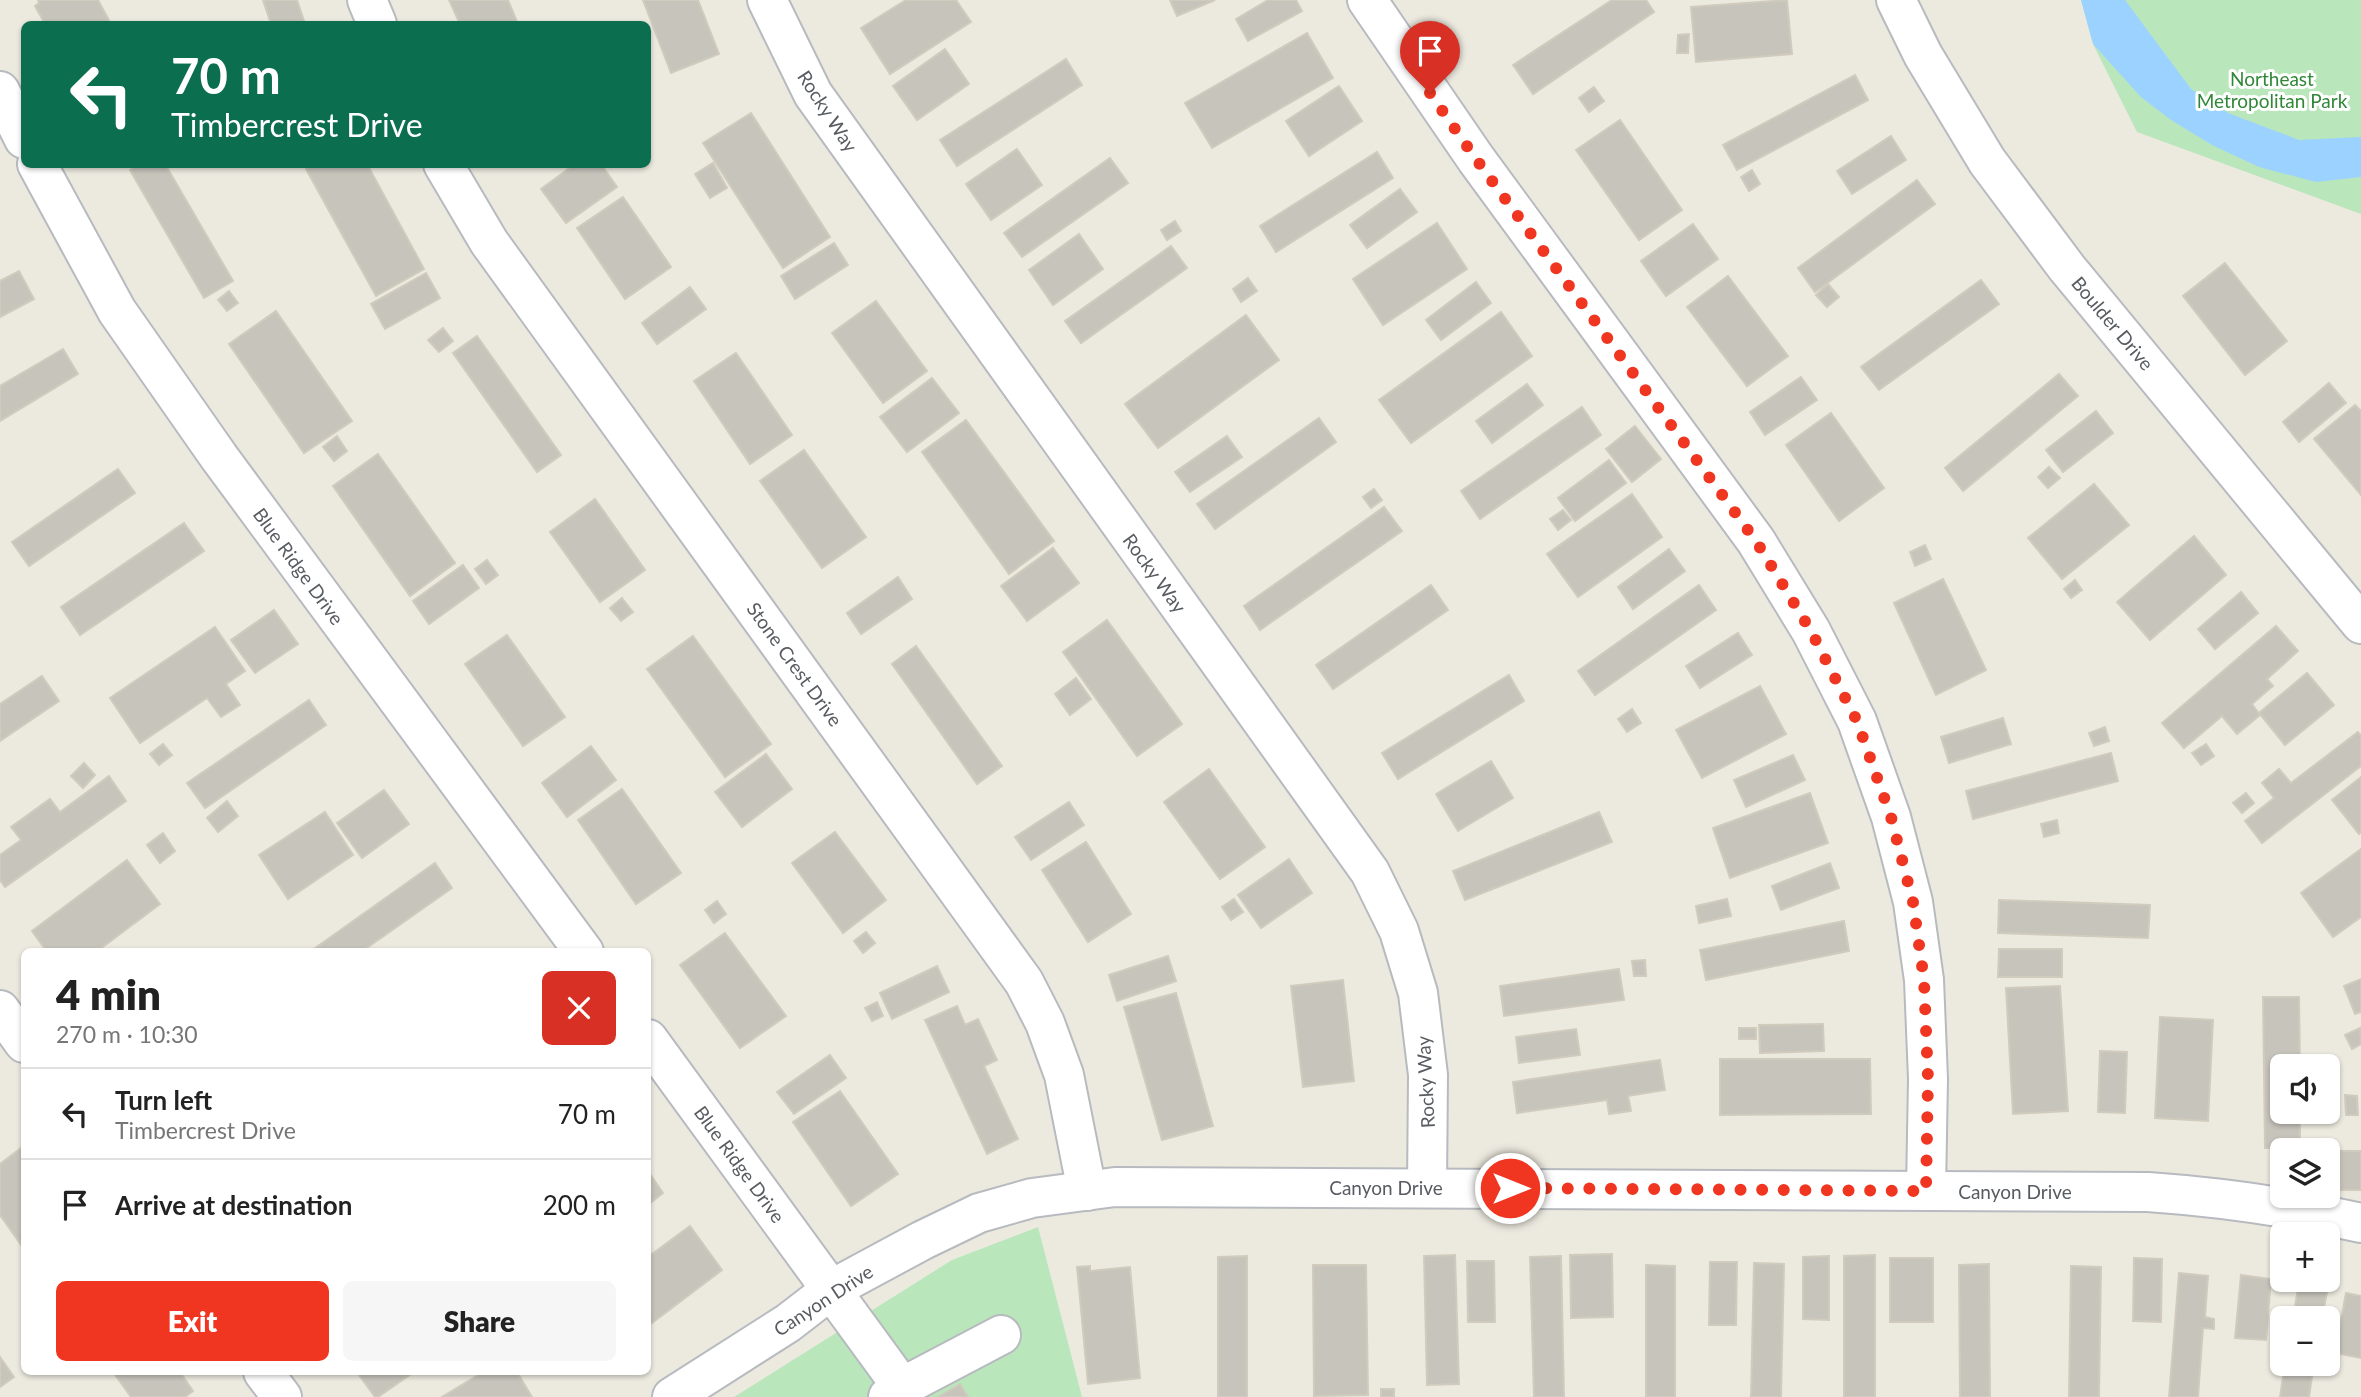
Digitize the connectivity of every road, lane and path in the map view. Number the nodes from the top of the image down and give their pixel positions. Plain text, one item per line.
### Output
1 (367, 0) edge
2 (767, 0) edge
3 (1367, 0) edge
4 (1896, 0) edge
5 (376, 21) edge
6 (0, 91) edge
7 (21, 133) edge
8 (39, 168) edge
9 (445, 168) edge
10 (2361, 624) edge
11 (581, 948) edge
12 (0, 1010) edge
13 (21, 1039) edge
14 (651, 1043) edge
15 (1427, 1187) junction
16 (1087, 1191) junction
17 (1926, 1191) junction
18 (2361, 1223) edge
19 (832, 1289) junction
20 (1001, 1335) dead end
21 (266, 1375) edge
22 (895, 1392) edge
23 (282, 1397) edge
24 (672, 1397) edge

1 - 5 street
2 - 15 street, Rocky Way
3 - 17 street
4 - 10 street, Boulder Drive
6 - 7 street
8 - 11 street, Blue Ridge Drive
9 - 16 street, Stone Crest Drive
12 - 13 street
14 - 19 street, Blue Ridge Drive
15 - 16 street, Canyon Drive
15 - 17 street, Canyon Drive
16 - 19 street, Canyon Drive
17 - 18 street, Canyon Drive
19 - 22 street, Blue Ridge Drive
19 - 24 street, Canyon Drive
20 - 22 street
21 - 23 street

